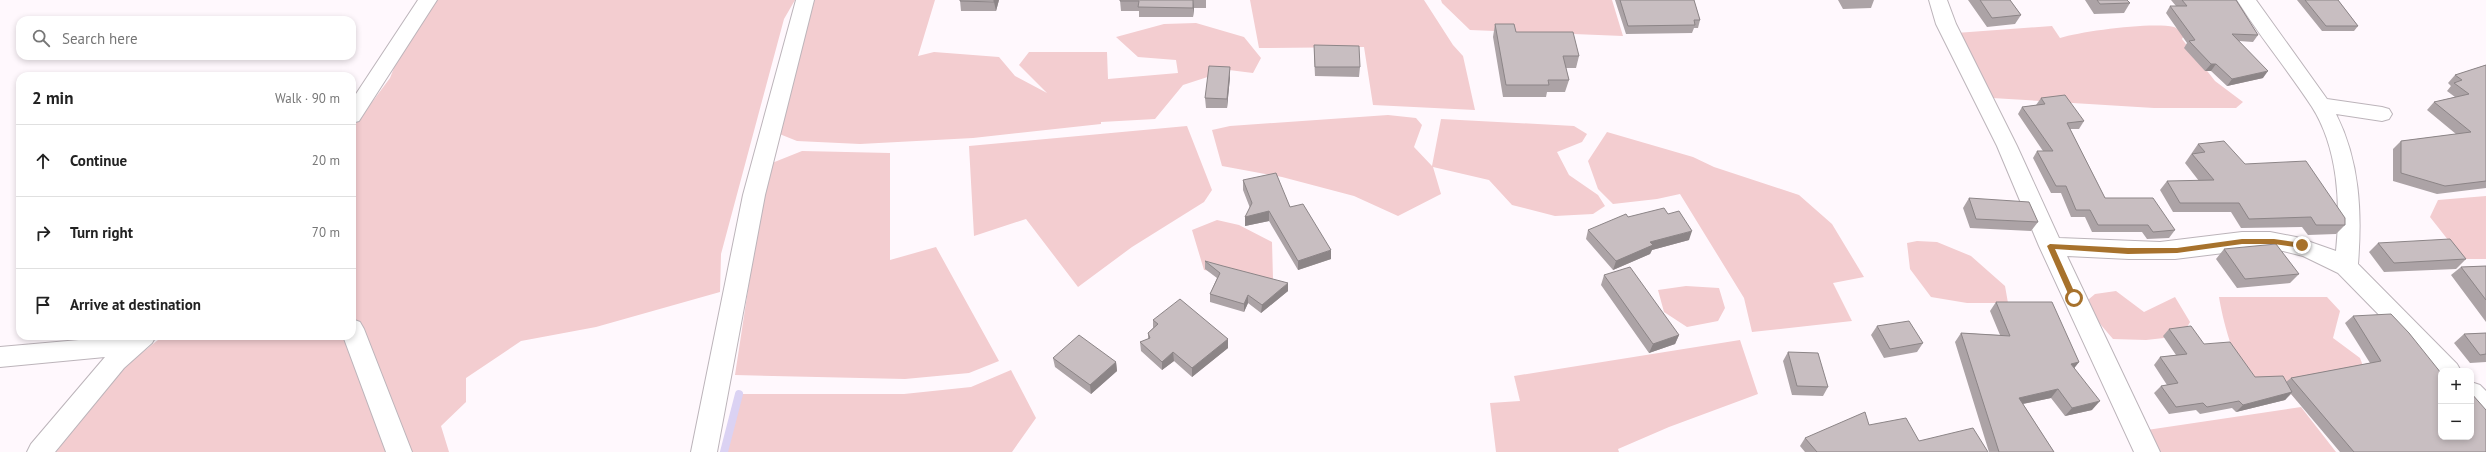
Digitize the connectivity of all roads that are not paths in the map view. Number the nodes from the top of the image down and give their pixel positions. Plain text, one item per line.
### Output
1 (428, 0) edge
2 (805, 0) edge
3 (1938, 0) edge
4 (2246, 0) edge
5 (2321, 105) junction
6 (356, 110) edge
7 (2382, 114) dead end
8 (2050, 246) junction
9 (2346, 267) junction
10 (356, 339) edge
11 (138, 340) edge
12 (0, 356) edge
13 (2446, 368) edge
14 (2474, 395) edge
15 (2486, 407) edge
16 (40, 452) edge
17 (399, 452) edge
18 (704, 452) edge
19 (2147, 452) edge

1 - 6 street
2 - 18 street
3 - 8 street
4 - 5 street
5 - 7 street
5 - 9 street
8 - 9 street
8 - 19 street
9 - 13 street
10 - 17 street
11 - 12 street
11 - 16 street
14 - 15 street

